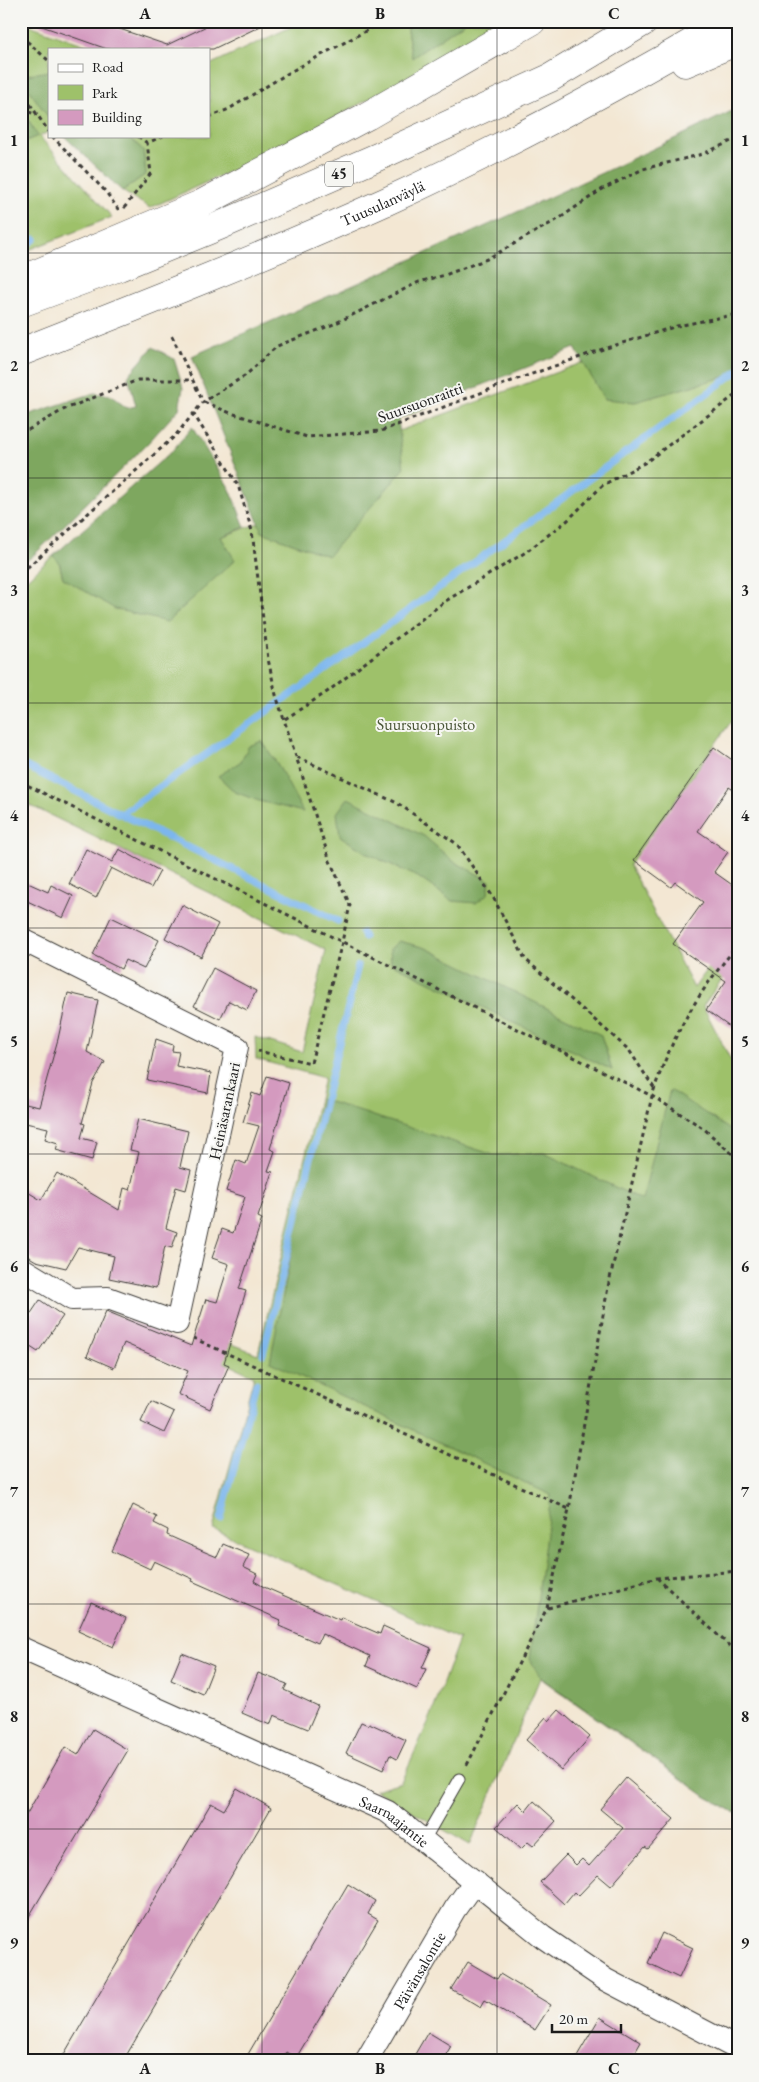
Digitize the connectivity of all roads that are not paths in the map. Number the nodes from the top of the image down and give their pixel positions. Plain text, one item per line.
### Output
1 (532, 21) edge
2 (644, 21) edge
3 (729, 21) edge
4 (738, 40) edge
5 (568, 112) junction
6 (21, 280) edge
7 (21, 302) edge
8 (21, 352) edge
9 (21, 938) edge
10 (21, 1268) edge
11 (21, 1648) edge
12 (459, 1778) road end
13 (424, 1840) junction
14 (475, 1881) junction
15 (738, 2049) edge
16 (366, 2061) edge

1 - 6 highway
2 - 7 highway, 45
3 - 5 highway, Tuusulanväylä
4 - 5 highway
5 - 8 highway, Tuusulanväylä
9 - 10 street, Heinäsarankaari
11 - 13 street, Saarnaajantie
12 - 13 lane
13 - 14 street, Saarnaajantie
14 - 15 street, Saarnaajantie
14 - 16 street, Päivänsalontie

